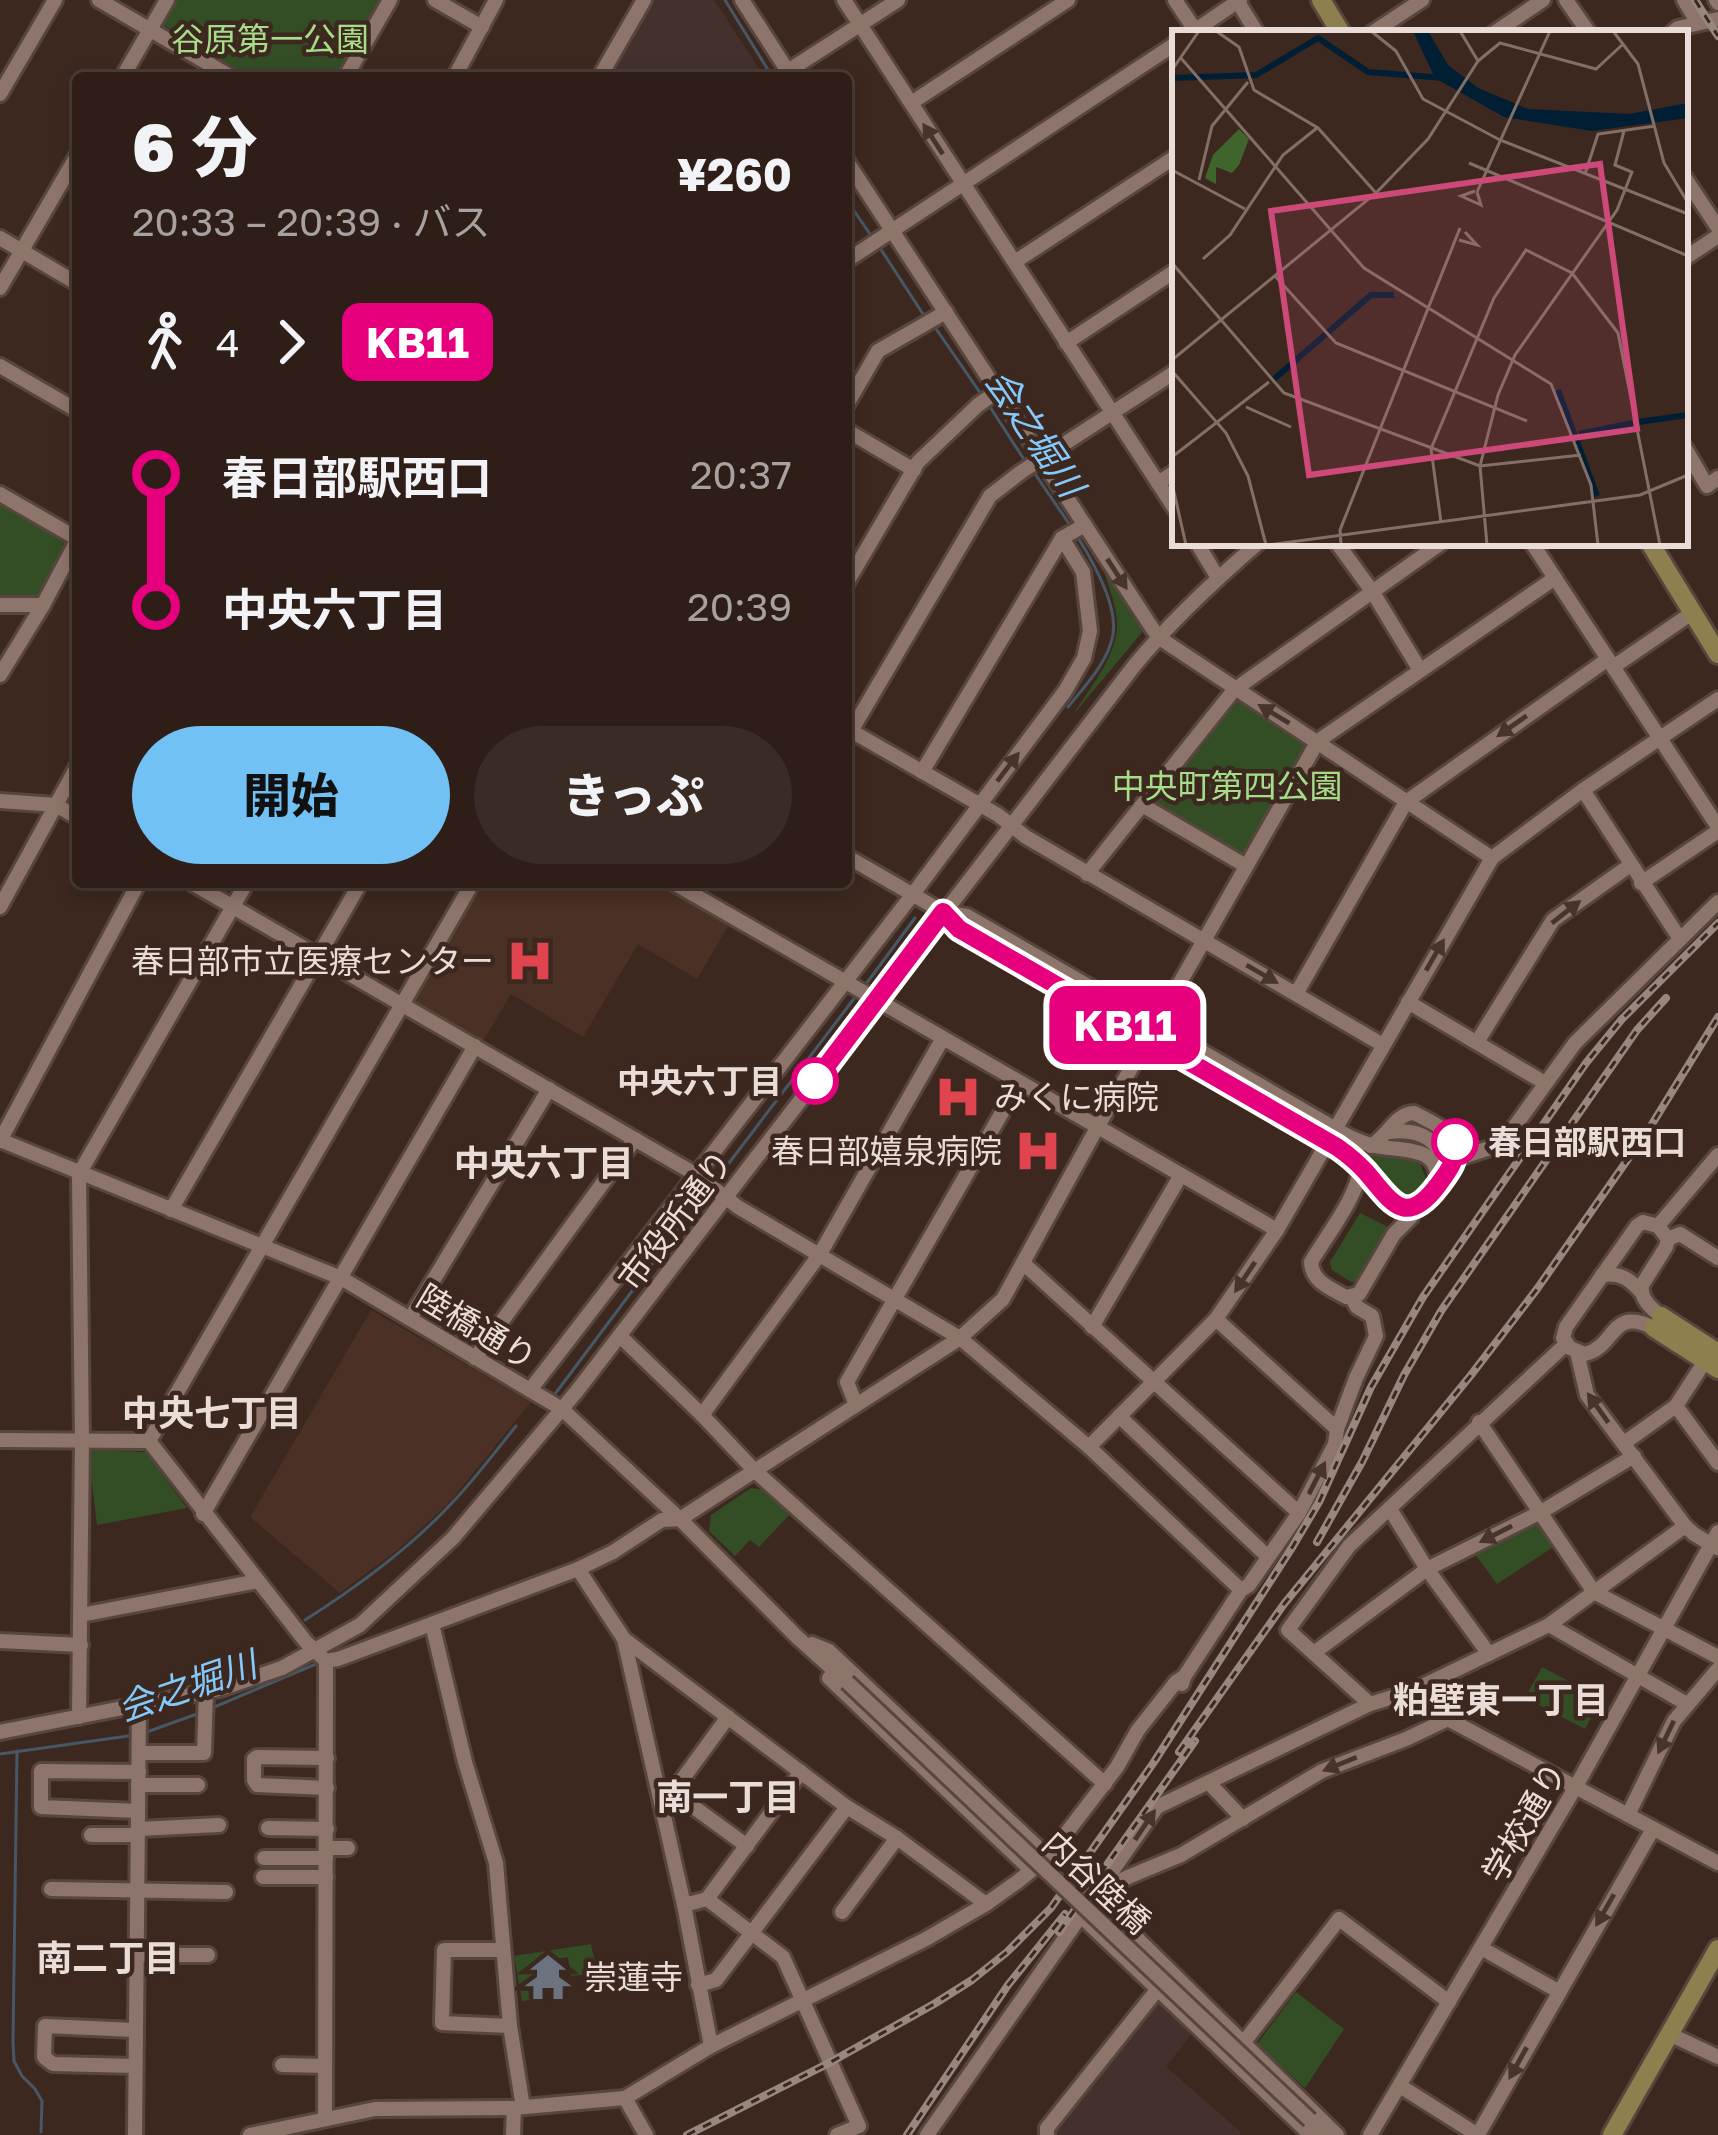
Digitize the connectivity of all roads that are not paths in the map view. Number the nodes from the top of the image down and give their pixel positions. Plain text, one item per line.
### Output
1 (55, 0) edge
2 (99, 0) edge
3 (166, 0) edge
4 (390, 0) edge
5 (435, 0) edge
6 (496, 0) edge
7 (644, 0) edge
8 (742, 0) edge
9 (844, 0) edge
10 (898, 0) edge
11 (1068, 0) edge
12 (1175, 0) edge
13 (1321, 0) edge
14 (1422, 0) edge
15 (1543, 0) edge
16 (1566, 0) edge
17 (1684, 0) edge
18 (1239, 1) edge
19 (1718, 19) edge
20 (1698, 22) junction
21 (860, 25) junction
22 (482, 27) junction
23 (150, 30) junction
24 (1194, 30) edge
25 (1198, 30) edge
26 (1256, 30) edge
27 (1339, 30) edge
28 (1377, 30) edge
29 (1498, 30) edge
30 (1587, 30) edge
31 (1676, 30) edge
32 (1172, 46) edge
33 (126, 72) edge
34 (223, 72) edge
35 (348, 72) edge
36 (457, 72) edge
37 (602, 72) edge
38 (789, 72) edge
39 (793, 72) edge
40 (2, 87) edge
41 (910, 104) junction
42 (1172, 159) edge
43 (72, 164) edge
44 (852, 170) edge
45 (1688, 183) edge
46 (962, 184) junction
47 (888, 232) junction
48 (1718, 232) edge
49 (0, 238) edge
50 (22, 251) junction
51 (852, 256) edge
52 (1688, 256) edge
53 (1016, 261) junction
54 (1172, 274) edge
55 (72, 280) edge
56 (0, 288) edge
57 (943, 314) junction
58 (1066, 343) junction
59 (0, 366) edge
60 (1172, 374) edge
61 (995, 393) junction
62 (852, 396) edge
63 (72, 408) edge
64 (1112, 412) junction
65 (852, 434) edge
66 (1688, 453) edge
67 (1040, 460) junction
68 (914, 470) junction
69 (1172, 474) edge
70 (1718, 478) edge
71 (1158, 483) junction
72 (0, 494) edge
73 (1172, 504) edge
74 (1074, 531) junction
75 (72, 536) edge
76 (1199, 546) edge
77 (1255, 546) edge
78 (1339, 546) edge
79 (1438, 546) edge
80 (1534, 546) edge
81 (1652, 546) edge
82 (72, 550) edge
83 (852, 574) edge
84 (1218, 578) junction
85 (1555, 578) junction
86 (1372, 591) junction
87 (0, 605) edge
88 (43, 605) junction
89 (1692, 613) junction
90 (1158, 638) junction
91 (1718, 654) edge
92 (1610, 663) junction
93 (1420, 670) junction
94 (0, 675) edge
95 (1234, 690) junction
96 (1718, 699) edge
97 (852, 725) edge
98 (852, 732) edge
99 (1660, 739) junction
100 (1318, 741) junction
101 (922, 772) junction
102 (72, 776) edge
103 (1582, 790) junction
104 (0, 801) edge
105 (1406, 802) junction
106 (56, 805) junction
107 (1142, 806) junction
108 (993, 813) junction
109 (72, 814) edge
110 (1718, 829) edge
111 (1492, 858) junction
112 (852, 859) edge
113 (1246, 866) junction
114 (1629, 866) junction
115 (1088, 874) junction
116 (1641, 883) junction
117 (137, 888) edge
118 (201, 888) edge
119 (244, 888) edge
120 (358, 888) edge
121 (469, 888) edge
122 (682, 888) edge
123 (915, 896) junction
124 (1718, 902) edge
125 (233, 906) junction
126 (0, 907) edge
127 (939, 909) junction
128 (1204, 940) junction
129 (1680, 940) junction
130 (319, 956) junction
131 (847, 983) junction
132 (1296, 994) junction
133 (873, 998) junction
134 (1408, 1001) junction
135 (402, 1003) junction
136 (1152, 1032) junction
137 (943, 1038) junction
138 (1477, 1042) junction
139 (1383, 1045) junction
140 (475, 1046) junction
141 (1019, 1083) junction
142 (1545, 1083) junction
143 (549, 1089) junction
144 (1098, 1126) junction
145 (1389, 1132) junction
146 (1331, 1135) junction
147 (635, 1139) junction
148 (0, 1141) edge
149 (1371, 1146) junction
150 (1718, 1155) edge
151 (1456, 1159) junction
152 (1360, 1166) junction
153 (79, 1174) junction
154 (1181, 1174) junction
155 (699, 1176) junction
156 (1441, 1182) junction
157 (721, 1195) junction
158 (1413, 1207) junction
159 (171, 1210) junction
160 (1658, 1226) junction
161 (1277, 1230) junction
162 (1668, 1239) junction
163 (261, 1246) junction
164 (820, 1254) junction
165 (1718, 1258) edge
166 (1023, 1263) junction
167 (1602, 1276) junction
168 (341, 1278) junction
169 (1641, 1292) junction
170 (896, 1298) junction
171 (1352, 1298) junction
172 (410, 1318) junction
173 (1216, 1319) junction
174 (1657, 1322) junction
175 (1092, 1327) junction
176 (620, 1336) junction
177 (961, 1338) junction
178 (1571, 1348) junction
179 (475, 1358) junction
180 (1714, 1361) edge
181 (1156, 1380) junction
182 (533, 1392) junction
183 (856, 1405) junction
184 (557, 1406) junction
185 (1676, 1406) junction
186 (702, 1415) junction
187 (1119, 1416) junction
188 (1479, 1422) junction
189 (1337, 1430) junction
190 (0, 1440) edge
191 (82, 1441) junction
192 (149, 1441) junction
193 (1624, 1443) junction
194 (1089, 1447) junction
195 (1634, 1456) junction
196 (1718, 1463) edge
197 (755, 1471) junction
198 (1390, 1509) junction
199 (1541, 1512) junction
200 (1299, 1513) junction
201 (203, 1514) junction
202 (680, 1519) junction
203 (1685, 1526) junction
204 (1716, 1541) edge
205 (1268, 1556) junction
206 (578, 1569) junction
207 (1427, 1569) junction
208 (258, 1581) junction
209 (1241, 1590) junction
210 (1594, 1592) junction
211 (81, 1615) junction
212 (432, 1624) junction
213 (1549, 1625) junction
214 (1663, 1630) junction
215 (797, 1636) junction
216 (624, 1639) junction
217 (0, 1641) edge
218 (81, 1645) junction
219 (1315, 1652) junction
220 (1489, 1654) junction
221 (321, 1656) junction
222 (1718, 1658) edge
223 (1718, 1669) edge
224 (1637, 1676) junction
225 (847, 1682) joint
226 (206, 1691) junction
227 (1412, 1691) junction
228 (1687, 1704) junction
229 (1370, 1705) junction
230 (140, 1706) junction
231 (79, 1717) junction
232 (728, 1717) junction
233 (1448, 1719) junction
234 (0, 1732) edge
235 (139, 1741) junction
236 (327, 1758) junction
237 (801, 1772) junction
238 (139, 1778) junction
239 (1105, 1784) junction
240 (1210, 1784) junction
241 (198, 1785) dead end
242 (327, 1788) junction
243 (1575, 1788) junction
244 (656, 1790) junction
245 (673, 1792) junction
246 (847, 1807) junction
247 (138, 1810) junction
248 (1628, 1815) junction
249 (1243, 1819) junction
250 (219, 1825) dead end
251 (268, 1828) dead end
252 (326, 1829) junction
253 (1653, 1829) junction
254 (138, 1832) junction
255 (91, 1835) dead end
256 (897, 1838) junction
257 (746, 1846) junction
258 (348, 1848) dead end
259 (326, 1853) junction
260 (1048, 1857) junction
261 (264, 1858) dead end
262 (1718, 1864) edge
263 (1030, 1870) junction
264 (263, 1877) dead end
265 (326, 1877) junction
266 (51, 1889) dead end
267 (137, 1891) junction
268 (226, 1892) dead end
269 (1098, 1895) junction
270 (707, 1899) junction
271 (986, 1904) junction
272 (684, 1905) junction
273 (842, 1912) dead end
274 (1082, 1917) junction
275 (752, 1932) junction
276 (1481, 1948) junction
277 (1718, 1949) edge
278 (503, 1950) junction
279 (136, 1954) junction
280 (208, 1955) dead end
281 (698, 1985) junction
282 (1156, 1990) junction
283 (1558, 1991) junction
284 (801, 2001) junction
285 (1449, 2002) junction
286 (510, 2026) junction
287 (135, 2030) junction
288 (1669, 2034) junction
289 (1244, 2042) junction
290 (711, 2046) junction
291 (1718, 2057) edge
292 (281, 2065) dead end
293 (135, 2066) junction
294 (325, 2066) junction
295 (1400, 2086) junction
296 (626, 2098) junction
297 (518, 2107) junction
298 (320, 2124) edge
299 (1311, 2128) edge
300 (135, 2135) edge
301 (250, 2135) edge
302 (513, 2135) edge
303 (646, 2135) edge
304 (837, 2135) edge
305 (927, 2135) edge
306 (1047, 2135) edge
307 (1325, 2135) edge
308 (1337, 2135) edge
309 (1370, 2135) edge
310 (1475, 2135) edge
311 (1612, 2135) edge

1 - 40 street
2 - 23 street
3 - 23 street
4 - 35 street
5 - 22 street
6 - 22 street
7 - 37 street
8 - 38 street
9 - 21 street
10 - 21 street
11 - 41 street
12 - 24 street
13 - 27 main road
14 - 28 street
15 - 29 street
16 - 30 street
17 - 20 street
18 - 25 street
18 - 26 street
19 - 20 street
20 - 31 street
21 - 39 street
21 - 41 street
22 - 36 street
23 - 33 street
23 - 34 street
32 - 46 street
46 -> 41 street
42 - 53 street
43 - 50 street
44 - 47 street
45 - 48 street
46 - 47 street
46 - 53 street
47 - 51 street
47 - 57 street
48 - 52 street
49 - 50 street
50 - 55 street
50 - 56 street
53 - 58 street
54 - 58 street
57 - 61 street
57 - 62 street
58 - 64 street
59 - 63 street
60 - 64 street
61 - 67 street
61 - 68 street
64 - 67 street
64 - 71 street
65 - 68 street
66 - 70 street
67 - 74 street
67 - 97 street
68 - 83 street
69 - 71 street
71 - 73 street
72 - 75 street
74 -> 90 street
74 - 101 street
108 -> 74 street
76 - 84 street
77 - 84 street, 市役所通り
78 - 86 street
79 - 86 street
80 - 85 street
81 - 89 main road
82 - 88 street
84 - 90 street, 市役所通り
85 - 92 street
85 - 93 street
86 - 93 street
86 - 95 street
87 - 88 street
88 - 94 street
89 - 91 main road
89 - 92 street
90 - 95 street
90 - 108 street, 市役所通り
92 - 99 street
92 -> 105 street
93 - 100 street
100 -> 95 street
95 - 107 street
96 - 99 street
98 - 101 street
99 - 103 street
99 - 110 street
100 - 105 street
100 - 113 street
101 - 108 street
102 - 106 street
103 - 111 street
103 - 114 street
104 - 106 street
105 - 111 street
105 - 132 street
106 - 109 street
106 - 126 street
107 - 113 street
107 - 115 street
108 - 115 street
108 - 123 street
108 - 127 street, 市役所通り
110 - 116 street
134 -> 111 street
112 - 123 street
113 - 128 street
114 - 116 street
138 -> 114 street
115 - 128 street
116 - 129 street
117 - 148 street
118 - 125 street
119 - 125 street
120 - 130 street
121 - 135 street
122 - 131 street
123 - 127 street
123 - 131 street
124 - 129 street
125 - 130 street
125 - 153 street
127 - 133 street, 市役所通り
127 - 136 street
128 -> 132 street
128 - 136 street
129 - 142 street
130 - 135 street
130 - 159 street
131 - 133 street
131 - 155 street
132 - 139 street
133 - 137 street
133 - 157 street, 市役所通り
134 - 138 street
134 - 139 street
135 - 140 street
135 - 163 street
136 - 144 street
136 - 146 street
137 - 141 street
137 - 164 street
138 - 142 street
139 - 146 street
140 - 143 street
140 - 168 street
141 - 144 street
141 - 170 street
142 - 151 street
143 - 147 street
143 - 172 street
144 - 154 street
144 - 166 street
145 - 149 street
145 - 151 street
145 - 156 street
146 - 149 street
146 - 152 street
146 - 161 street
147 - 155 street
147 - 179 street
148 - 153 street, 陸橋通り
149 - 156 street
150 - 160 street
151 - 156 street
152 - 158 street
152 - 171 street
153 - 159 street, 陸橋通り
153 - 191 street
154 - 161 street
154 - 175 street
155 - 157 street
155 - 182 street
156 - 158 street
157 - 164 street
157 - 176 street, 市役所通り
158 - 171 street
159 - 163 street, 陸橋通り
160 - 162 street
160 - 167 street
161 -> 173 street
162 - 165 street
162 - 169 street
163 - 168 street, 陸橋通り
163 - 192 street
164 - 170 street
164 - 186 street
166 - 175 street
166 - 177 street
167 - 169 street
167 - 178 street
168 - 172 street, 陸橋通り
168 - 201 street
169 - 174 street
170 - 177 street
170 - 183 street
171 - 189 street
172 - 179 street, 陸橋通り
173 - 181 street
173 - 189 street
174 - 178 street
174 - 180 main road
175 - 181 street
176 - 184 street, 市役所通り
176 - 186 street
177 - 183 street
177 - 194 street
178 - 188 street
193 -> 178 street
179 - 182 street, 陸橋通り
180 - 185 street
181 - 187 street
181 - 200 street
182 - 184 street, 陸橋通り
183 - 197 street
184 - 202 street, 陸橋通り
184 - 221 street, 市役所通り
185 - 193 street
185 - 196 street
186 - 197 street
187 - 194 street
187 - 205 street
188 - 198 street
188 - 199 street
200 -> 189 street
190 - 191 street
191 - 192 street
191 - 211 street
192 - 201 street
193 - 195 street
194 - 209 street
195 - 199 street
195 - 203 street
197 - 202 street
197 - 239 street
198 - 207 street
198 - 219 street
199 -> 207 street
199 - 210 street
200 - 205 street
201 - 208 street
202 - 206 street
202 - 215 street, 陸橋通り
203 - 204 street
203 - 210 street
204 - 214 street, 学校通り
205 - 209 street
206 - 212 street
206 - 216 street
207 - 219 street
207 - 220 street
208 - 211 street
208 - 221 street
209 - 239 street
210 - 213 street
210 - 214 street
211 - 218 street
212 - 221 street
212 - 278 street
213 - 220 street
213 - 224 street
214 - 222 street
214 - 224 street, 学校通り
215 - 225 street, 陸橋通り
215 - 260 street
215 - 263 street
216 - 232 street
216 - 244 street
217 - 218 street
218 - 231 street
219 - 229 street
220 - 227 street
221 - 226 street, 市役所通り
221 - 236 street
223 - 228 street
224 - 228 street
224 - 243 street, 学校通り
225 - 299 street, 内谷陸橋, bridge
226 - 230 street, 市役所通り
226 - 235 street
227 - 229 street
227 - 233 street
228 -> 248 street
229 - 240 street
230 - 231 street, 市役所通り
230 - 235 street
231 - 234 street, 市役所通り
232 - 237 street
232 - 245 street
233 - 243 street
233 -> 249 street
235 - 238 street
236 - 242 street
236 - 242 street
237 - 246 street
237 - 257 street
238 - 241 street
238 - 247 street
238 - 247 street
239 - 260 street
240 - 249 street
269 -> 240 street
242 - 252 street
243 - 248 street
243 - 276 street, 学校通り
244 - 245 street
244 - 272 street
245 - 257 street
246 - 256 street
246 - 275 street
247 - 254 street
248 - 253 street
249 - 269 street
250 - 254 street
251 - 252 street
252 - 259 street
253 - 262 street
253 -> 283 street
254 - 255 street
254 - 267 street
256 - 271 street
256 - 273 street
257 - 270 street
258 - 259 street
259 - 261 street
259 - 265 street
260 - 263 street
263 - 271 street
264 - 265 street
265 - 294 street
266 - 267 street
267 - 268 street
267 - 279 street
269 - 274 street
269 - 289 street
270 - 272 street
270 - 275 street
271 - 284 street
272 - 281 street
274 - 282 street
274 - 305 street
275 - 281 street
275 - 284 street
276 - 283 street
276 - 285 street, 学校通り
277 - 288 main road
278 - 286 street
278 - 286 street
279 - 280 street
279 - 287 street
281 - 290 street
282 - 299 street
282 - 306 street
283 -> 310 street
284 - 290 street
284 - 304 street
285 - 289 street
285 - 295 street, 学校通り
286 - 297 street
287 - 293 street
287 - 293 street
288 - 291 street
288 - 311 main road
289 - 308 street
290 - 296 street
292 - 294 street
293 - 300 street
294 - 298 street
295 - 309 street, 学校通り
295 - 310 street
296 - 297 street
296 - 303 street
297 - 298 street
297 - 302 street
298 - 301 street
299 - 307 street

